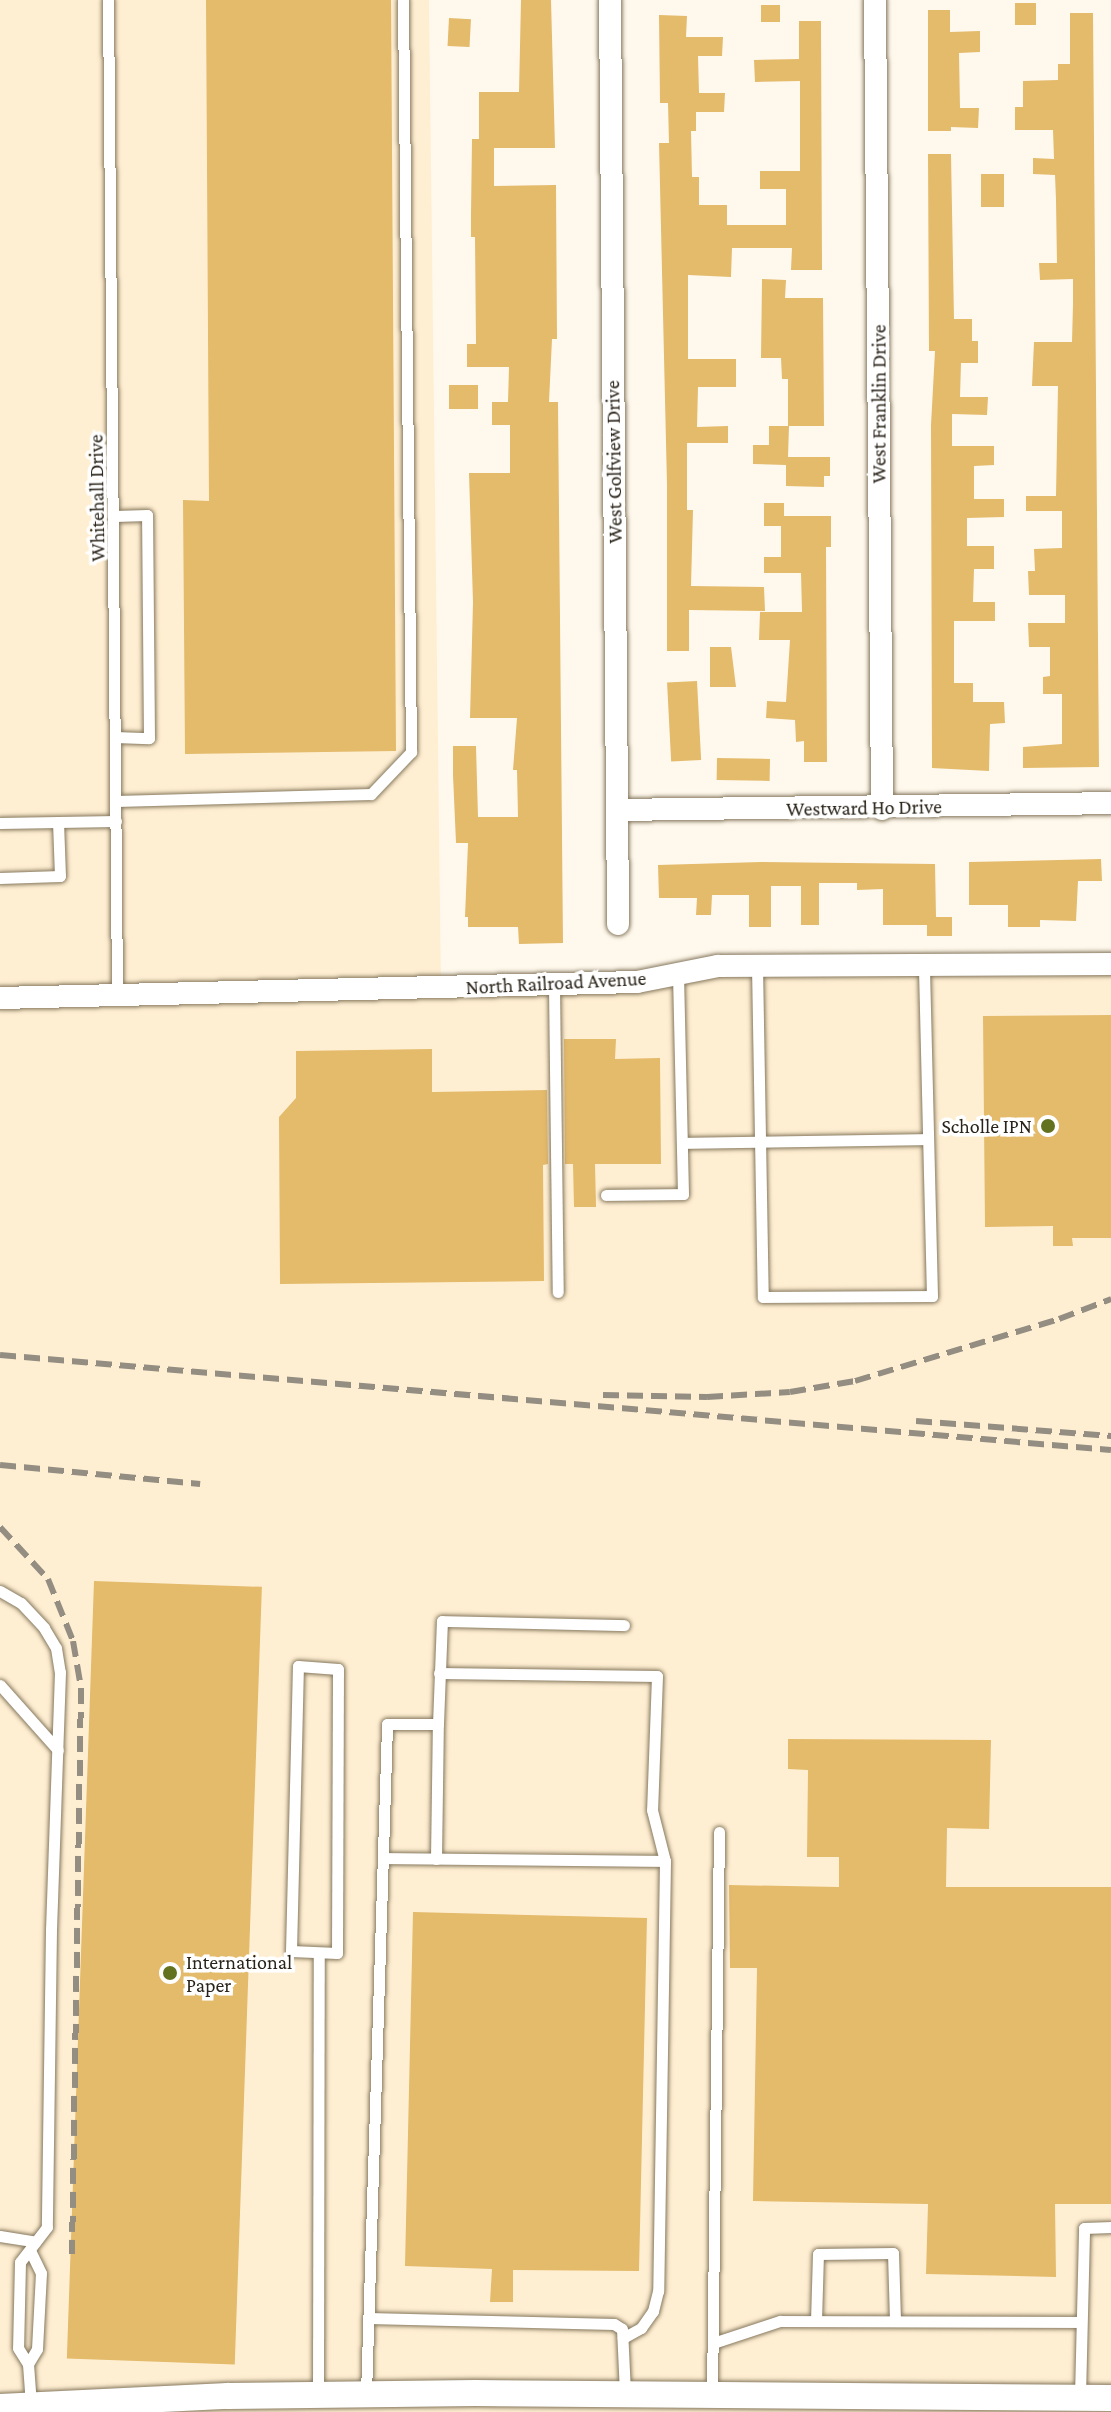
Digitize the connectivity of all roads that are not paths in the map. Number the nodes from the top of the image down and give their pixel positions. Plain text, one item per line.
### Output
1 (108, 0) edge
2 (403, 0) edge
3 (610, 0) edge
4 (875, 0) edge
5 (115, 516) junction
6 (115, 737) junction
7 (116, 801) junction
8 (1111, 803) edge
9 (882, 809) junction
10 (617, 810) junction
11 (116, 821) junction
12 (58, 822) junction
13 (0, 823) edge
14 (0, 878) edge
15 (618, 924) dead end
16 (1111, 964) edge
17 (924, 965) junction
18 (757, 966) junction
19 (678, 974) junction
20 (554, 986) junction
21 (117, 996) junction
22 (0, 998) edge
23 (928, 1139) junction
24 (761, 1141) junction
25 (682, 1143) junction
26 (606, 1195) dead end
27 (558, 1292) dead end
28 (0, 1591) edge
29 (624, 1625) dead end
30 (439, 1673) junction
31 (0, 1685) edge
32 (438, 1724) junction
33 (58, 1750) junction
34 (719, 1832) dead end
35 (383, 1858) junction
36 (436, 1859) junction
37 (665, 1861) junction
38 (319, 1954) junction
39 (1111, 2227) edge
40 (0, 2236) edge
41 (33, 2246) junction
42 (19, 2316) junction
43 (39, 2316) junction
44 (368, 2318) junction
45 (816, 2321) junction
46 (895, 2321) junction
47 (1081, 2322) junction
48 (623, 2338) junction
49 (713, 2343) junction
50 (28, 2364) junction
51 (366, 2394) junction
52 (626, 2394) junction
53 (318, 2395) junction
54 (712, 2395) junction
55 (1080, 2398) junction
56 (1111, 2398) edge
57 (31, 2405) junction
58 (0, 2407) edge

1 - 5 lane, Whitehall Drive
2 - 7 lane
3 - 10 street, West Golfview Drive
4 - 9 street, West Franklin Drive
5 - 6 lane, Whitehall Drive
5 - 6 lane
6 - 7 lane, Whitehall Drive
7 - 11 lane, Whitehall Drive
8 - 9 street, Westward Ho Drive
9 - 10 street, Westward Ho Drive
10 - 15 street, West Golfview Drive
11 - 12 lane
11 - 21 lane, Whitehall Drive
12 - 13 lane
12 - 14 lane
16 - 17 street, North Railroad Avenue
17 - 18 street, North Railroad Avenue
17 - 23 lane
18 - 19 street, North Railroad Avenue
18 - 24 lane
19 - 20 street, North Railroad Avenue
19 - 25 lane
20 - 21 street, North Railroad Avenue
20 - 27 lane
21 - 22 street, North Railroad Avenue
23 - 24 lane
23 - 24 lane
24 - 25 lane
25 - 26 lane
28 - 33 lane
29 - 30 lane
30 - 32 lane
30 - 37 lane
31 - 33 lane
32 - 35 lane
32 - 36 lane
33 - 41 lane
34 - 49 lane
35 - 36 lane
35 - 44 lane
36 - 37 lane
37 - 48 lane
38 - 38 lane
38 - 53 lane
39 - 47 lane
40 - 41 lane
41 - 42 lane
41 - 43 lane
42 - 43 lane
42 - 50 lane
43 - 50 lane
44 - 48 lane
44 - 51 lane
45 - 46 lane
45 - 46 lane
45 - 49 lane
46 - 47 lane
47 - 55 lane
48 - 52 lane
49 - 54 lane
50 - 57 lane
51 - 52 street
51 - 53 street
52 - 54 street
53 - 57 street
54 - 55 street
55 - 56 street
57 - 58 street

